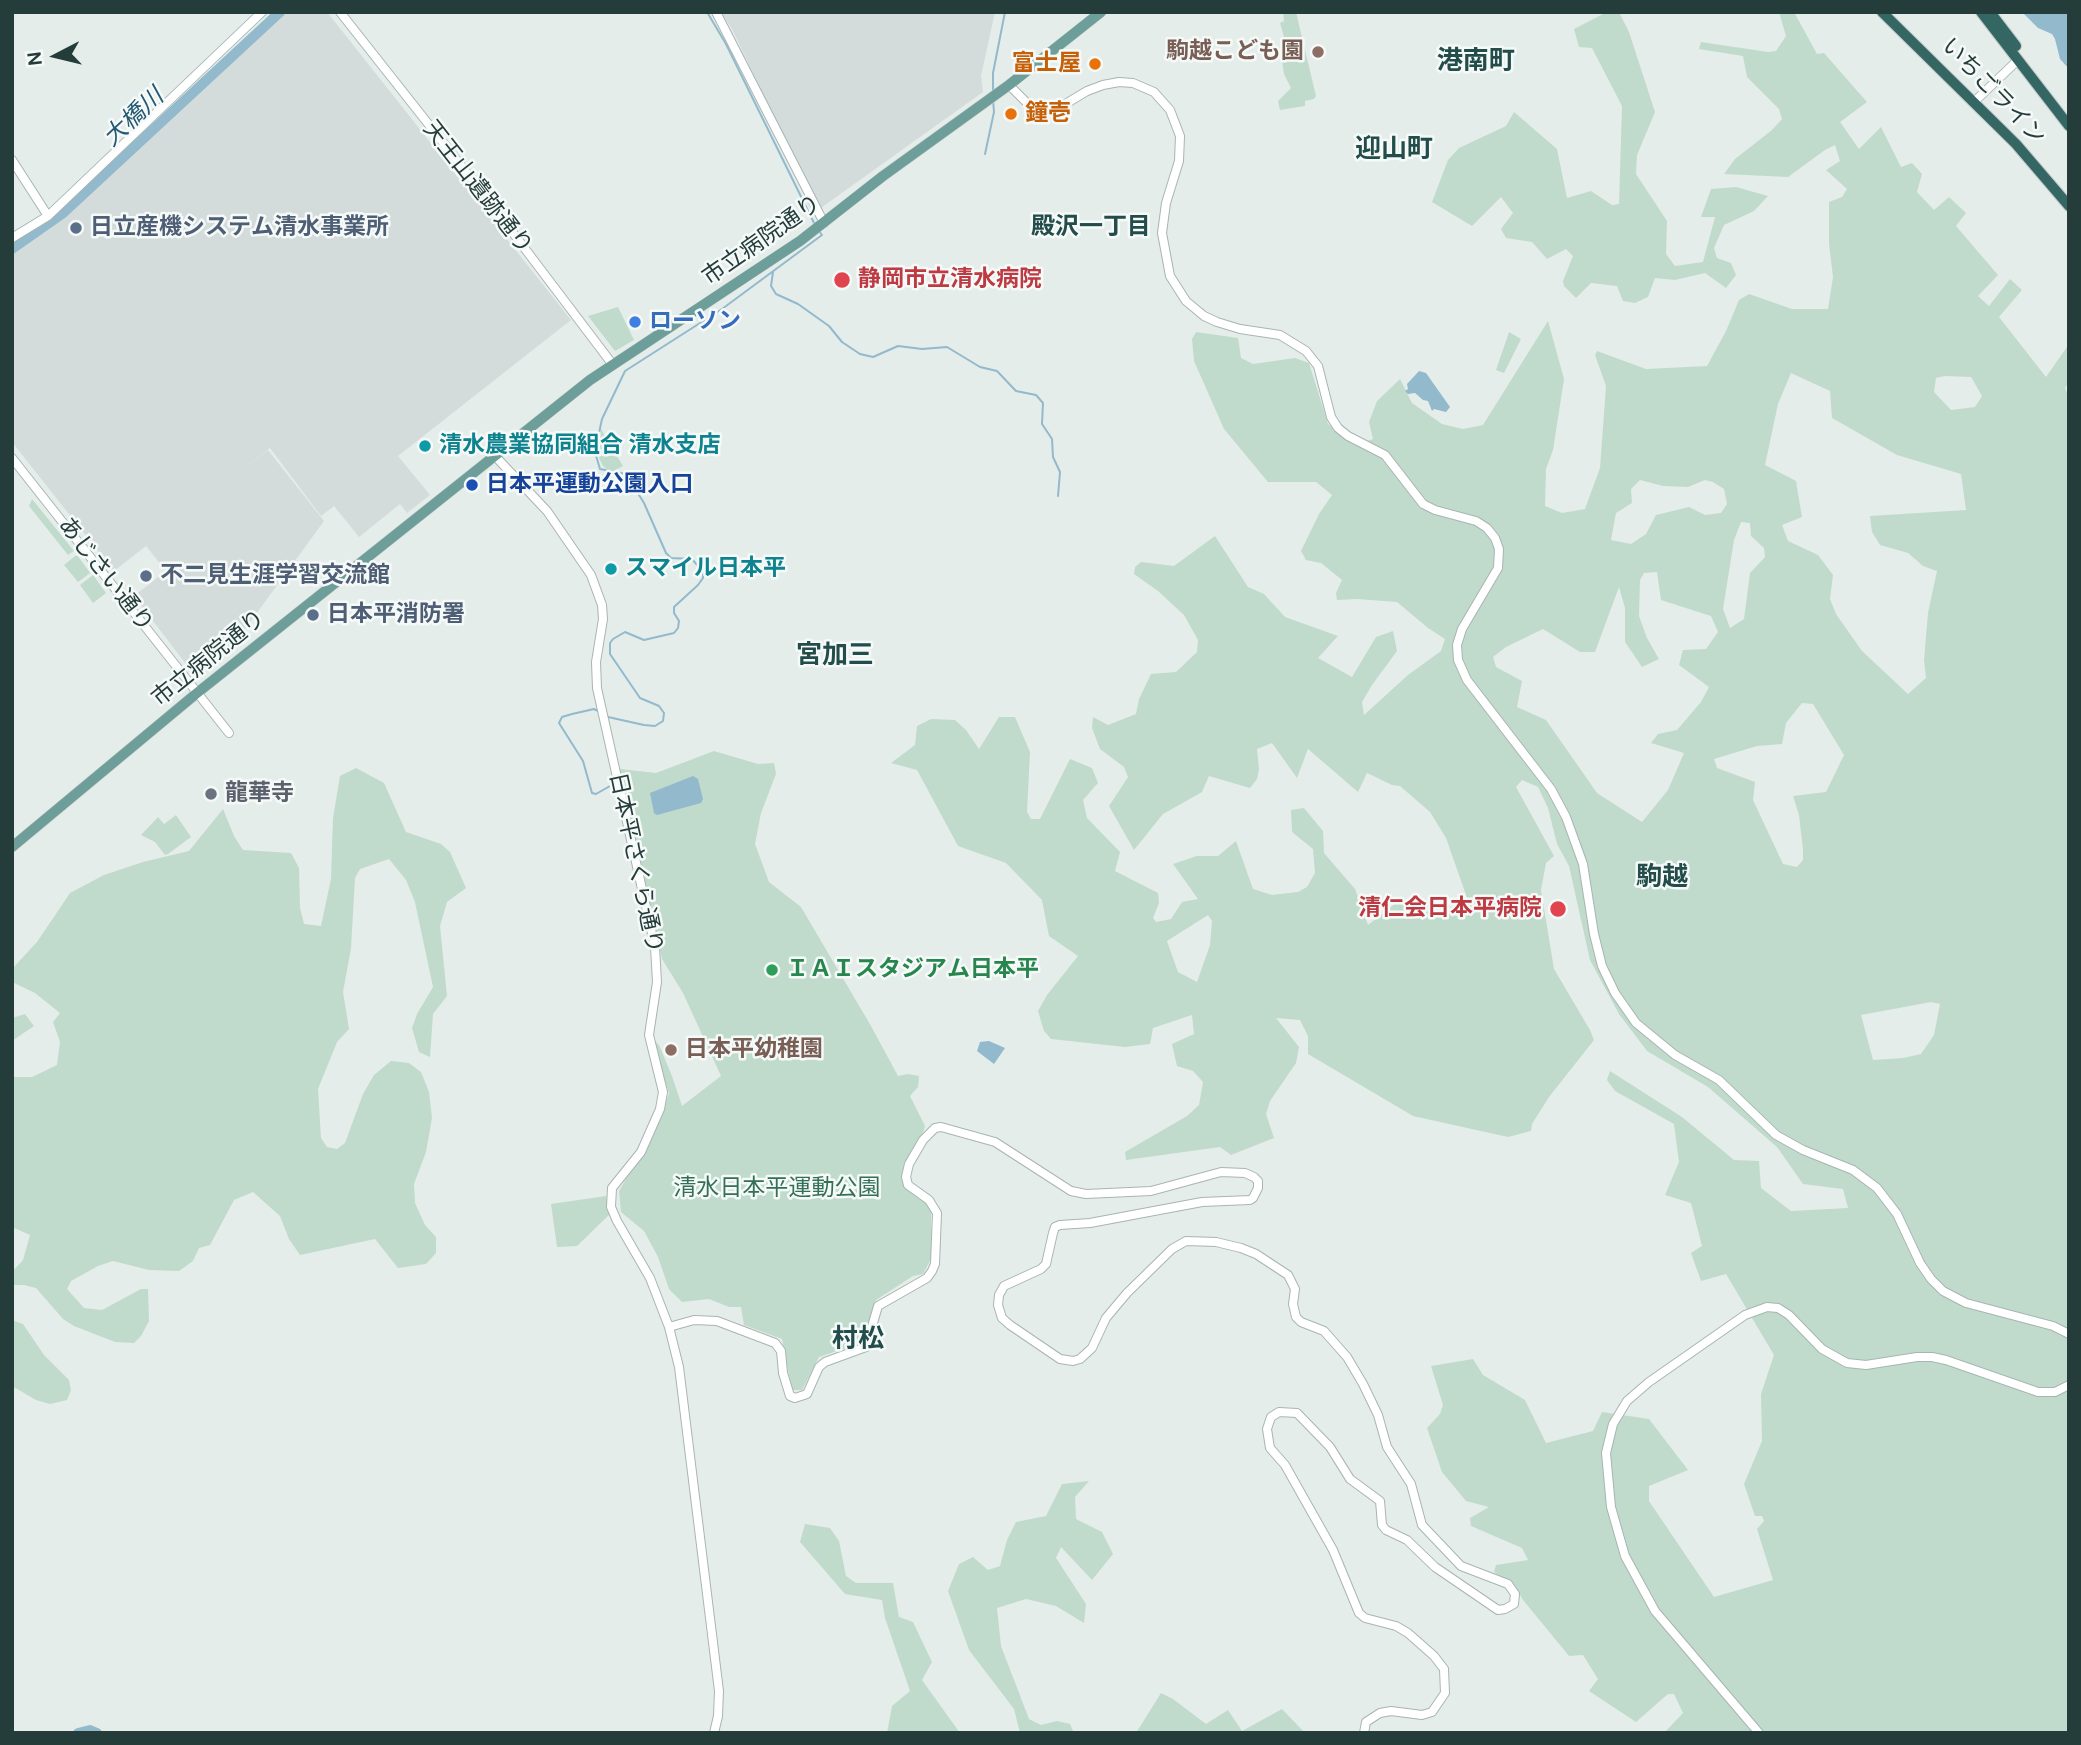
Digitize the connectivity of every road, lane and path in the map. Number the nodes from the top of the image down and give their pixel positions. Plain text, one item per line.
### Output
1 (262, 12) edge
2 (340, 12) edge
3 (716, 12) edge
4 (1101, 12) edge
5 (1882, 12) edge
6 (1980, 12) edge
7 (1990, 12) edge
8 (2004, 30) junction
9 (2018, 60) junction
10 (1009, 85) junction
11 (1975, 101) junction
12 (2069, 114) edge
13 (2069, 126) edge
14 (12, 160) edge
15 (2069, 206) edge
16 (48, 216) junction
17 (824, 223) junction
18 (12, 237) edge
19 (612, 365) junction
20 (494, 455) junction
21 (12, 458) edge
22 (197, 693) junction
23 (229, 733) dead end
24 (14, 843) edge
25 (669, 1326) junction
26 (2069, 1334) edge
27 (2069, 1385) edge
28 (714, 1733) edge
29 (1364, 1733) edge
30 (1759, 1733) edge

1 - 16 street
2 - 19 street, 天王山遺跡通り
3 - 17 street
4 - 10 main road, 市立病院通り
5 - 11 highway, いちごライン
6 - 9 highway
7 - 8 highway
8 - 9 highway
8 - 12 highway
9 - 11 street
9 - 13 highway
10 - 17 main road, 市立病院通り
10 - 26 street
11 - 15 highway, いちごライン
14 - 16 street
16 - 18 street
17 - 19 main road, 市立病院通り
19 - 20 main road, 市立病院通り
20 - 22 main road, 市立病院通り
20 - 25 street, 日本平さくら通り
21 - 22 street, あじさい通り
22 - 23 street, あじさい通り
22 - 24 main road, 市立病院通り
25 - 28 street, 日本平さくら通り
25 - 29 street
27 - 30 street

